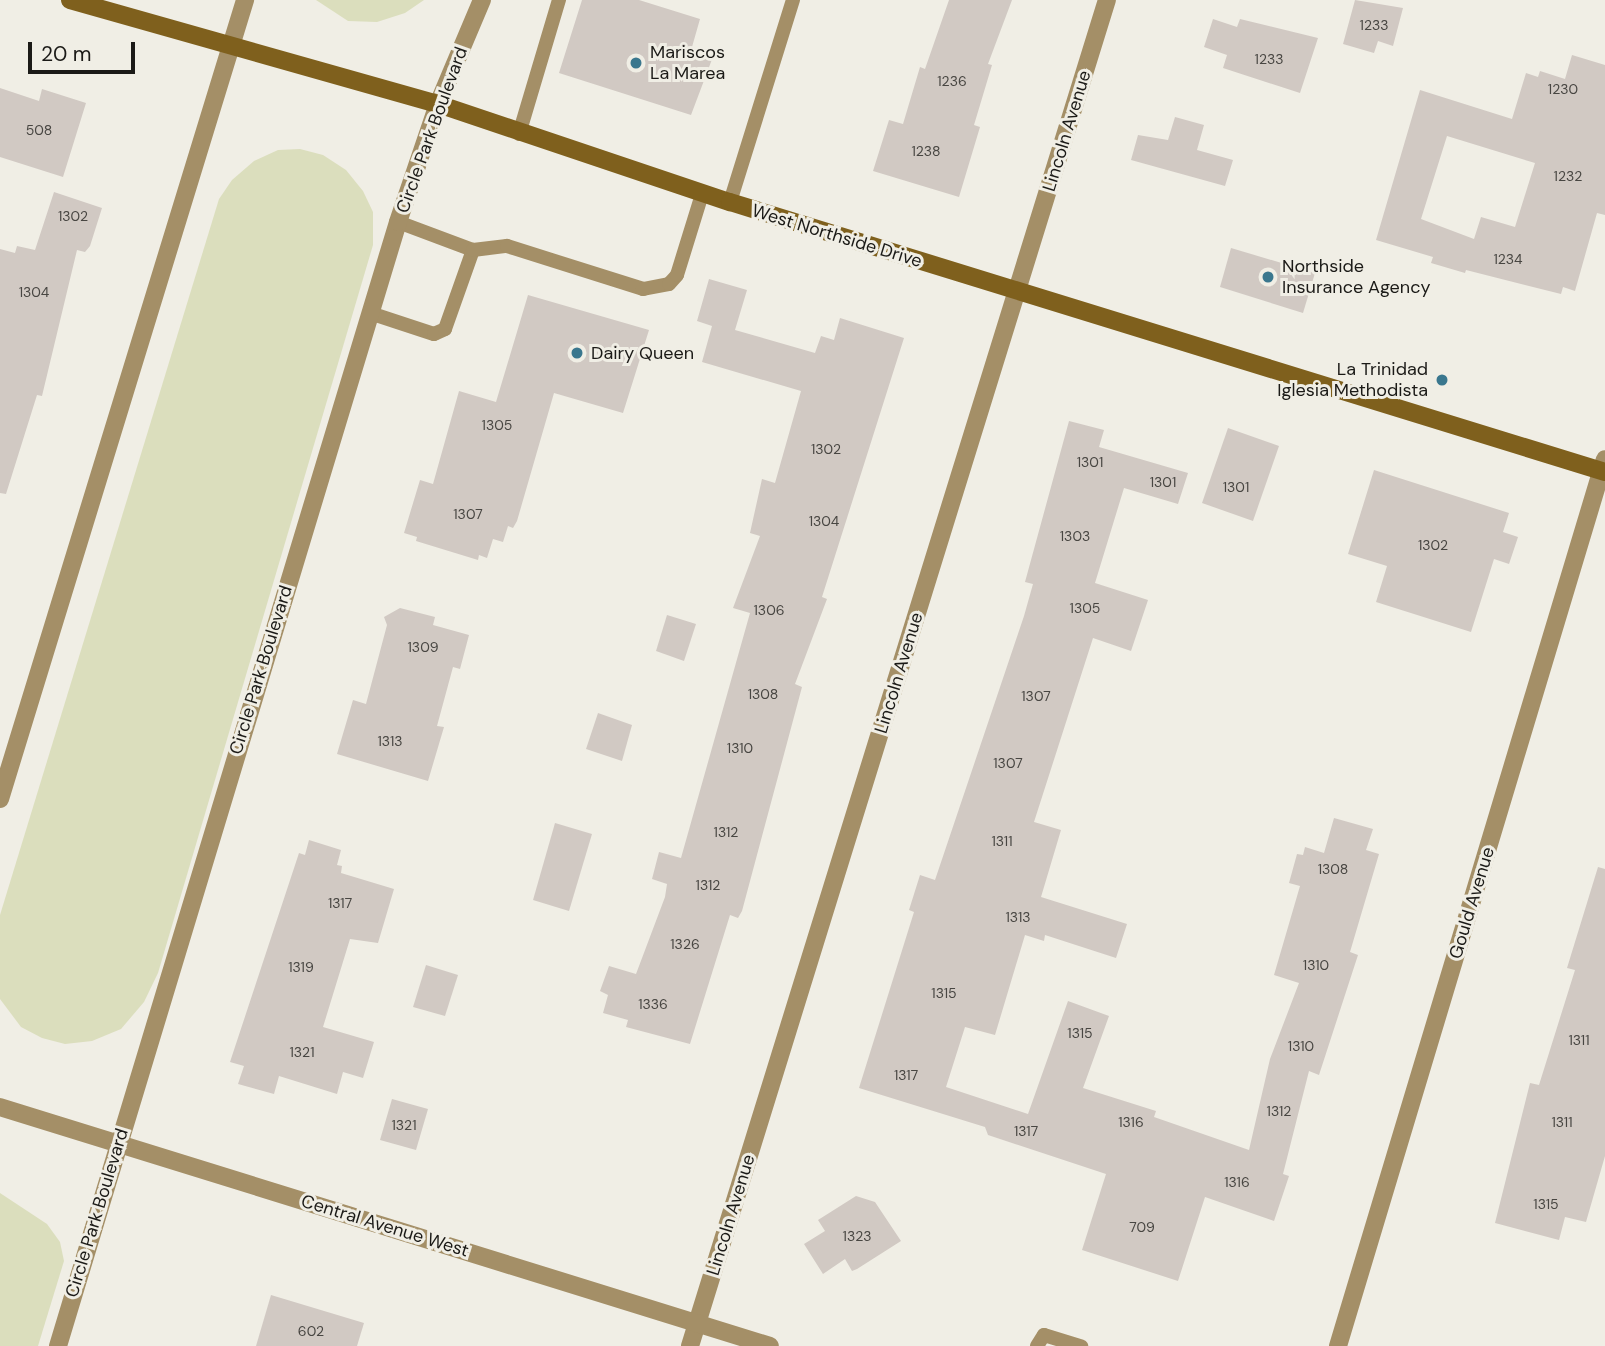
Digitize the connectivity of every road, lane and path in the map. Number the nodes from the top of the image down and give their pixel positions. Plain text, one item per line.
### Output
1 (245, 0) edge
2 (482, 0) edge
3 (559, 0) edge
4 (793, 0) edge
5 (1107, 0) edge
6 (76, 1) edge
7 (230, 47) junction
8 (438, 104) junction
9 (519, 134) junction
10 (702, 194) junction
11 (730, 202) junction
12 (398, 222) junction
13 (473, 250) junction
14 (1017, 293) junction
15 (373, 314) junction
16 (1604, 468) edge
17 (0, 799) edge
18 (0, 1107) edge
19 (119, 1142) junction
20 (697, 1324) junction
21 (58, 1346) edge
22 (690, 1346) edge
23 (770, 1346) edge
24 (1037, 1346) edge
25 (1081, 1346) edge
26 (1338, 1346) edge

1 - 7 street
2 - 8 street, Circle Park Boulevard
3 - 9 lane
4 - 11 lane
5 - 14 street, Lincoln Avenue
6 - 7 main road, West Northside Drive
7 - 8 main road, West Northside Drive
7 - 17 street
8 - 9 main road, West Northside Drive
8 - 12 street, Circle Park Boulevard
9 - 10 main road, West Northside Drive
10 - 11 main road, West Northside Drive
10 - 13 lane
11 - 14 main road, West Northside Drive
12 - 13 lane
12 - 15 street, Circle Park Boulevard
13 - 15 lane
14 - 16 main road, West Northside Drive
14 - 20 street, Lincoln Avenue
15 - 19 street, Circle Park Boulevard
16 - 26 street, Gould Avenue
18 - 19 street, Central Avenue West
19 - 20 street, Central Avenue West
19 - 21 street, Circle Park Boulevard
20 - 22 street, Lincoln Avenue
20 - 23 street, Central Avenue West
24 - 25 lane

